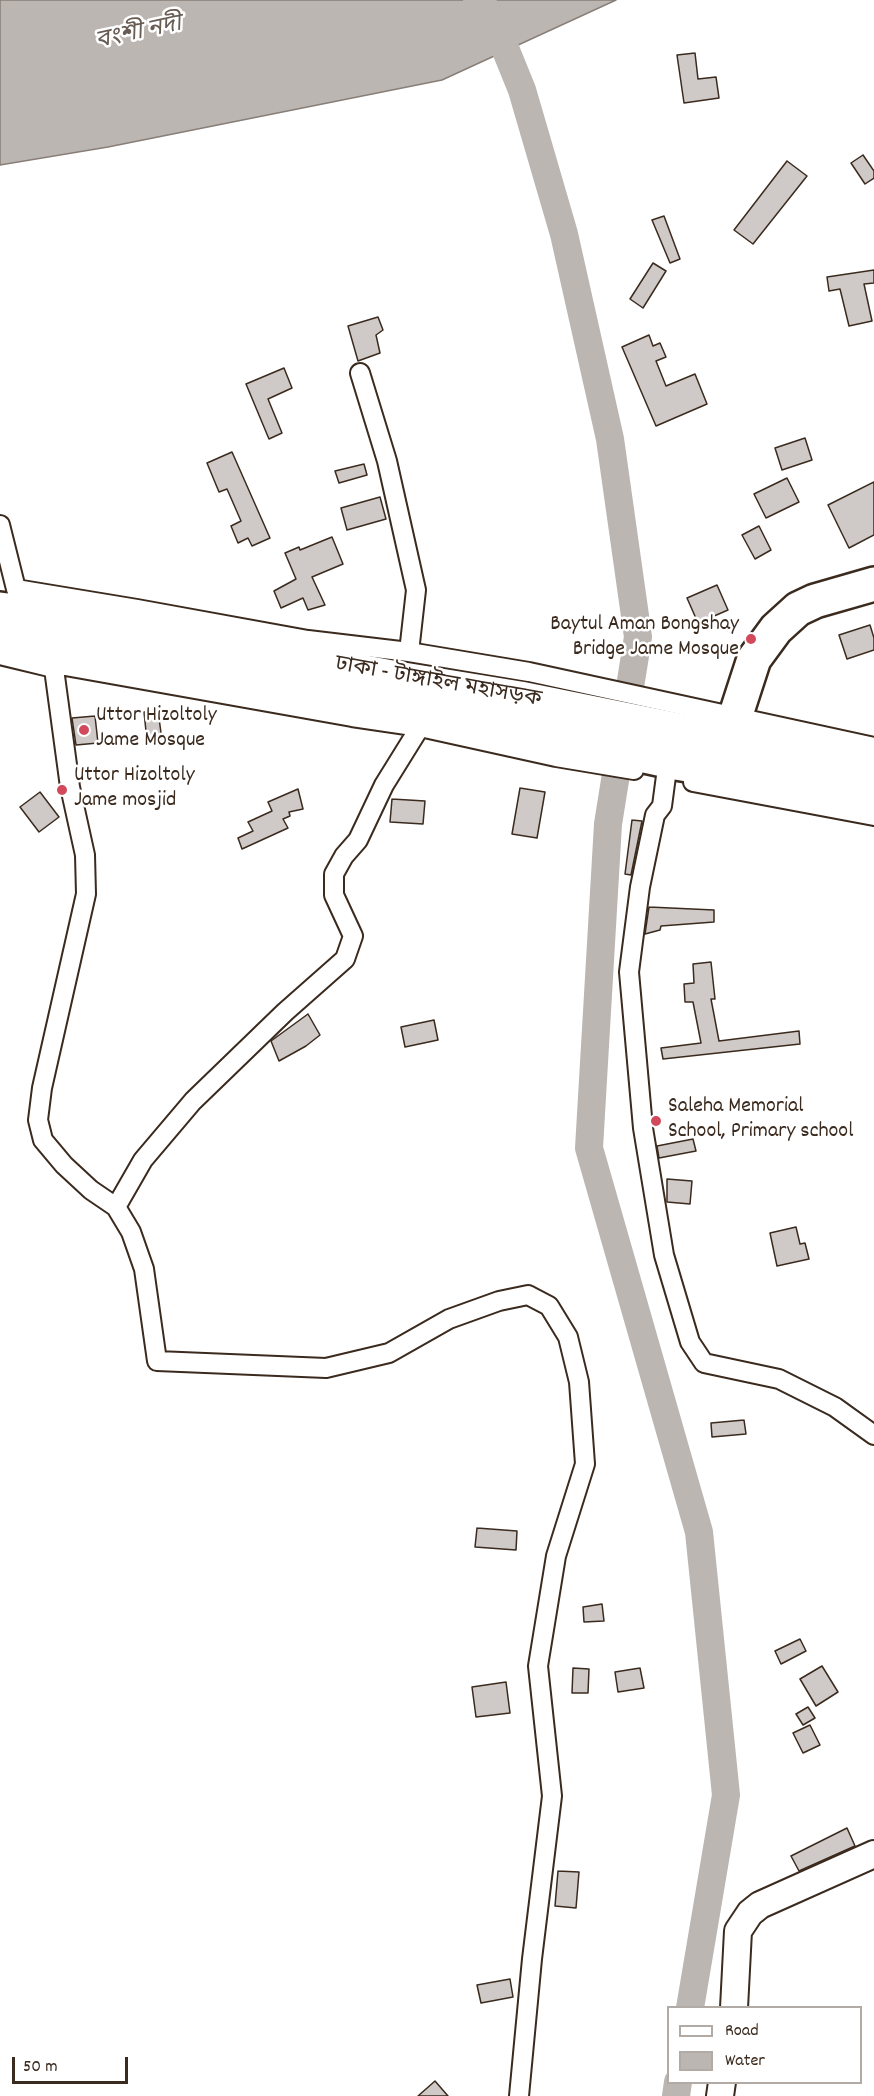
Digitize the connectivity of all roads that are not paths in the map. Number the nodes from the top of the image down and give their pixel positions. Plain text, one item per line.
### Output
1 (360, 373) dead end
2 (0, 525) edge
3 (874, 584) edge
4 (9, 611) edge
5 (0, 651) edge
6 (52, 652) junction
7 (409, 652) junction
8 (523, 700) junction
9 (420, 727) junction
10 (731, 727) junction
11 (874, 747) edge
12 (874, 767) edge
13 (671, 770) junction
14 (874, 796) edge
15 (874, 816) edge
16 (116, 1207) junction
17 (874, 1435) edge
18 (874, 1854) edge
19 (734, 2006) edge
20 (519, 2096) edge

1 - 7 street
2 - 4 street
3 - 10 highway
4 - 6 highway, ঢাকা - টাঙ্গাইল মহাসড়ক
4 - 7 street
4 - 8 highway, ঢাকা - টাঙ্গাইল মহাসড়ক
5 - 6 street
6 - 8 highway, ঢাকা - টাঙ্গাইল মহাসড়ক
6 - 9 street
6 - 16 street
7 - 8 street
8 - 10 highway, ঢাকা - টাঙ্গাইল মহাসড়ক
8 - 10 street
8 - 13 highway, ঢাকা - টাঙ্গাইল মহাসড়ক
9 - 13 street
9 - 16 street
10 - 11 street
10 - 12 highway, ঢাকা - টাঙ্গাইল মহাসড়ক
13 - 14 highway, ঢাকা - টাঙ্গাইল মহাসড়ক
13 - 15 street
13 - 17 street
16 - 20 street
18 - 19 street

